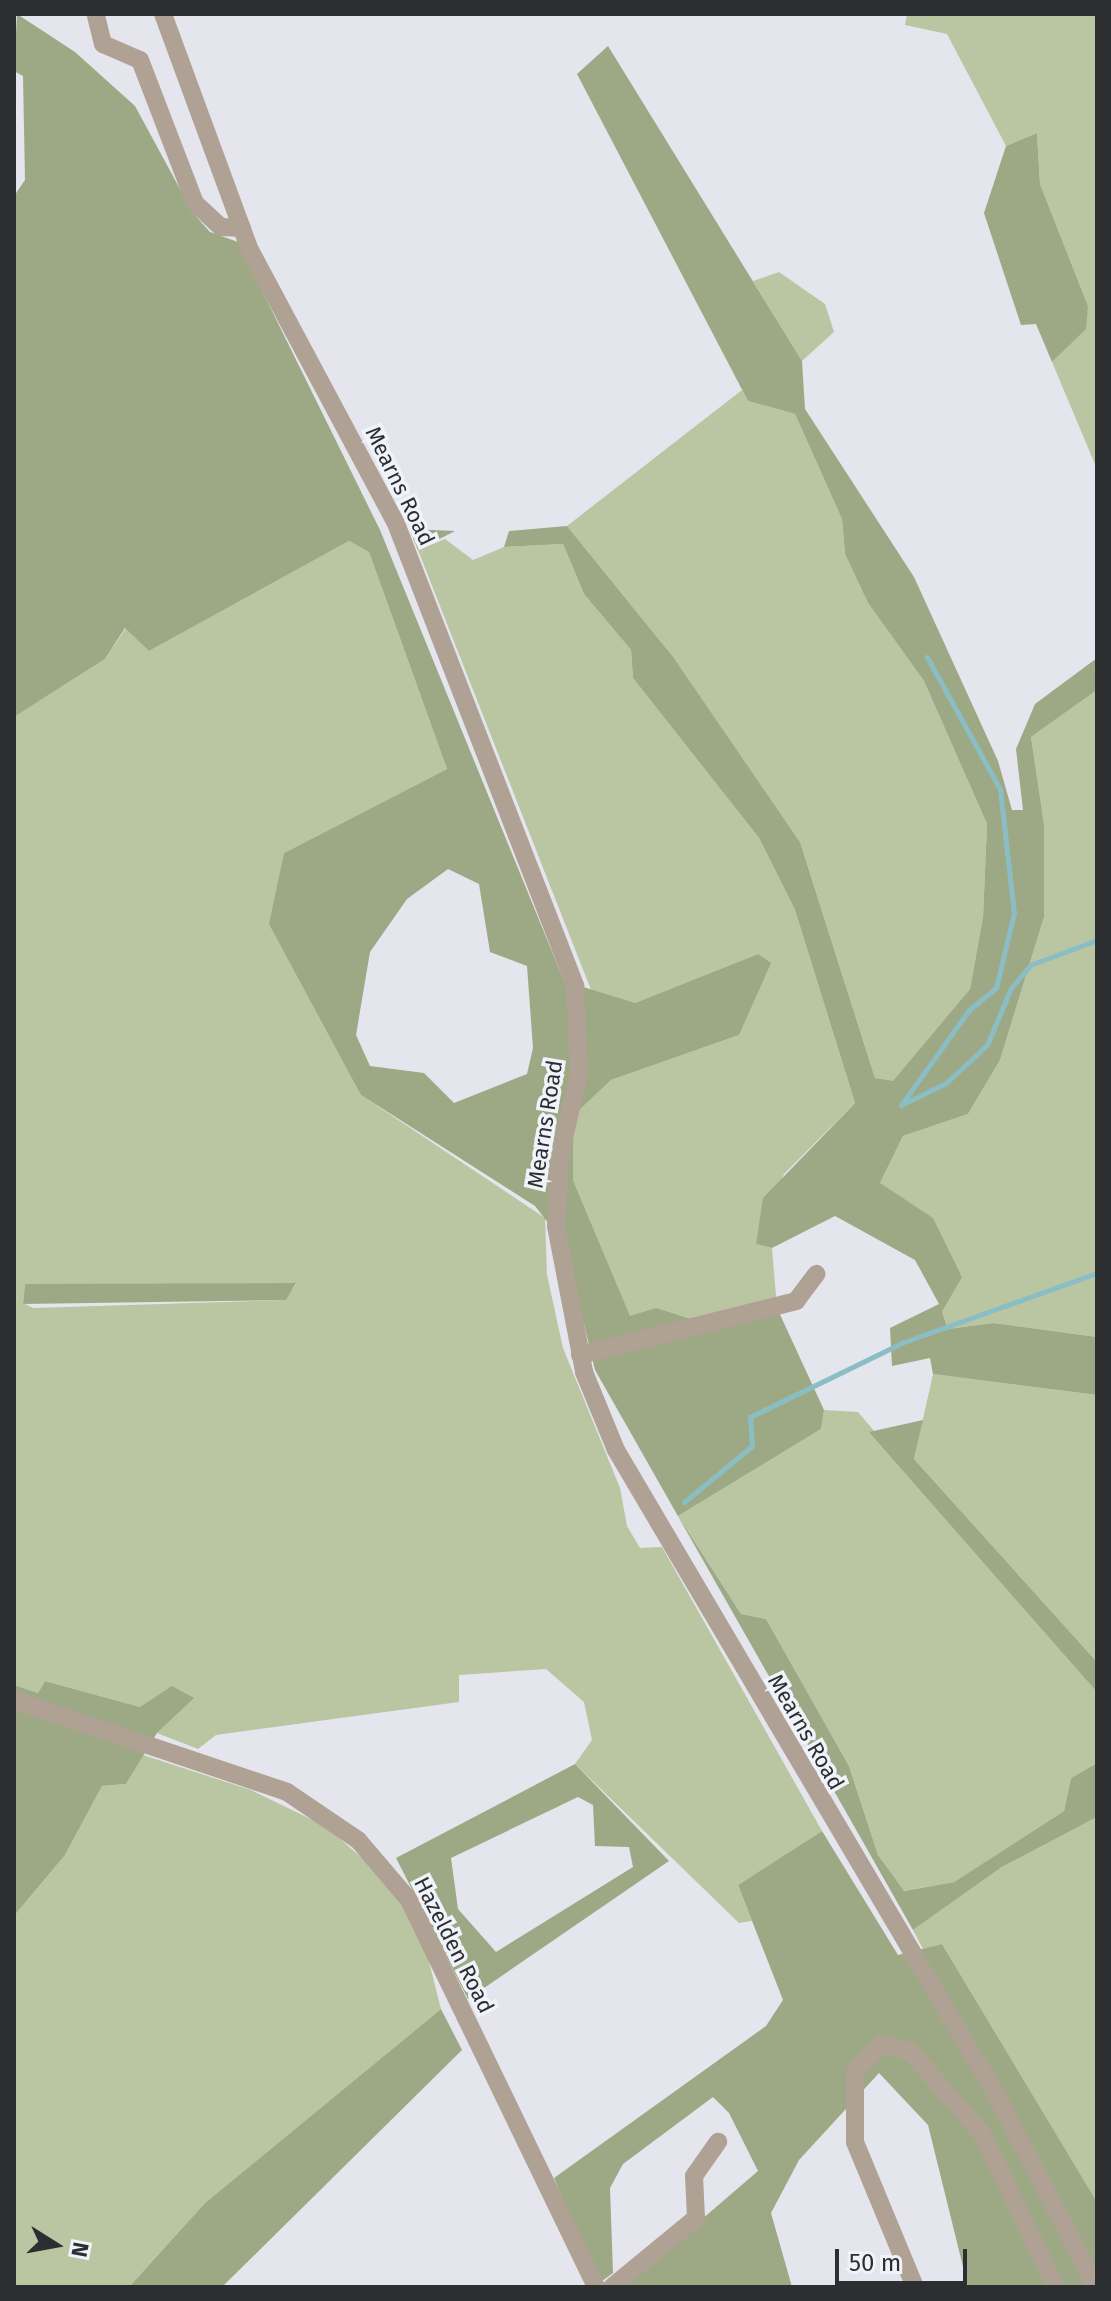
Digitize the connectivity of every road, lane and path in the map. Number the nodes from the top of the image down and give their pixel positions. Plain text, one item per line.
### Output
1 (163, 14) edge
2 (96, 16) edge
3 (242, 228) junction
4 (816, 1274) dead end
5 (580, 1355) junction
6 (14, 1700) edge
7 (718, 2142) dead end
8 (596, 2287) edge
9 (612, 2287) edge
10 (915, 2287) edge
11 (1056, 2287) edge
12 (1096, 2287) edge

1 - 3 street, Mearns Road
2 - 3 street
3 - 5 street, Mearns Road
4 - 5 street
5 - 12 street, Mearns Road
6 - 8 street, Hazelden Road
7 - 9 street
10 - 11 street

